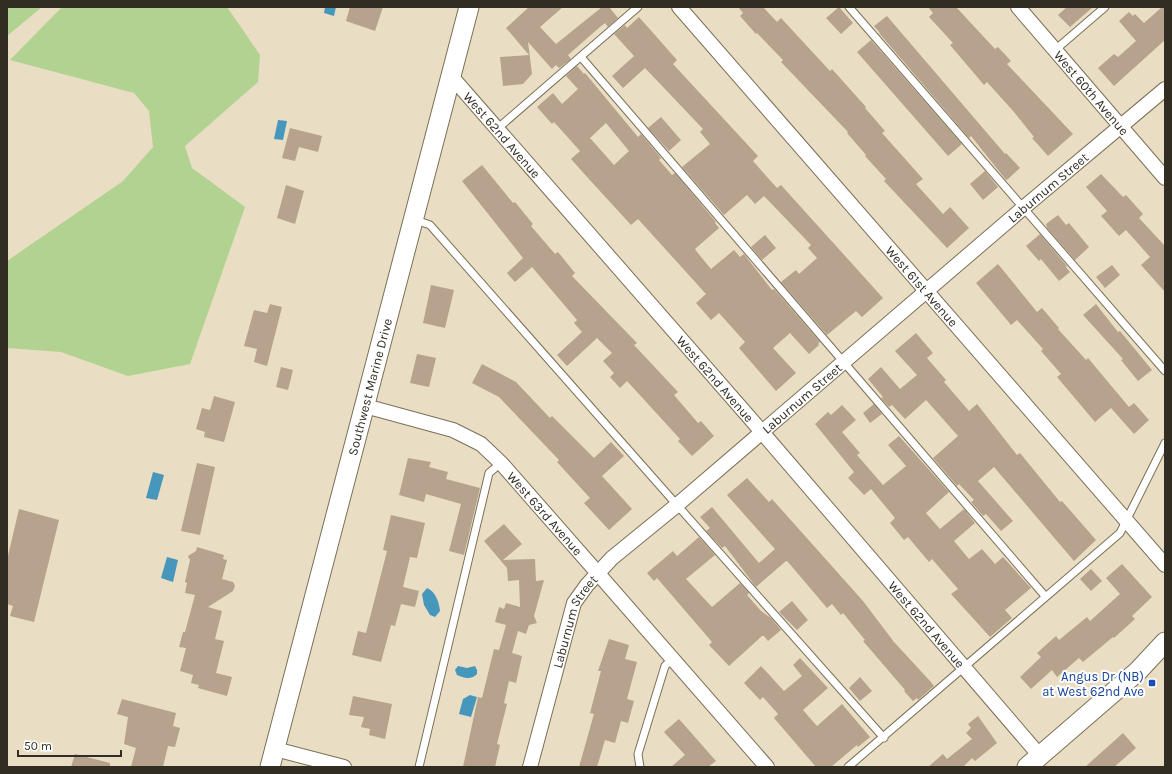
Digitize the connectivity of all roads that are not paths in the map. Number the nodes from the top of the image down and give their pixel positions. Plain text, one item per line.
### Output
1 (469, 7) edge
2 (638, 7) edge
3 (679, 7) edge
4 (849, 7) edge
5 (1018, 7) edge
6 (1105, 7) edge
7 (1055, 50) junction
8 (582, 57) junction
9 (451, 76) junction
10 (1165, 89) edge
11 (1120, 126) junction
12 (497, 129) junction
13 (1165, 178) edge
14 (1022, 209) junction
15 (413, 219) junction
16 (927, 290) junction
17 (844, 361) junction
18 (1165, 371) edge
19 (365, 406) junction
20 (762, 432) junction
21 (1165, 443) edge
22 (501, 463) junction
23 (677, 505) junction
24 (1127, 521) junction
25 (1165, 565) edge
26 (598, 573) junction
27 (1045, 596) junction
28 (1165, 642) edge
29 (672, 659) junction
30 (965, 668) junction
31 (884, 738) junction
32 (273, 758) edge
33 (1033, 761) edge
34 (344, 767) edge
35 (419, 767) edge
36 (530, 767) edge
37 (640, 767) edge
38 (767, 767) edge
39 (848, 767) edge

1 - 9 main road, Southwest Marine Drive
2 - 8 lane
3 - 16 street, West 61st Avenue
4 - 14 lane
5 - 7 street, West 60th Avenue
6 - 7 lane
7 - 11 street, West 60th Avenue
8 - 12 lane
8 - 17 lane
9 - 12 street, West 62nd Avenue
9 - 15 main road, Southwest Marine Drive
10 - 11 street, Laburnum Street
11 - 13 street, West 60th Avenue
11 - 14 street, Laburnum Street
12 - 20 street, West 62nd Avenue
14 - 16 street, Laburnum Street
14 - 18 lane
15 - 19 main road, Southwest Marine Drive
15 - 23 lane
16 - 17 street, Laburnum Street
16 - 24 street, West 61st Avenue
17 - 20 street, Laburnum Street
17 - 27 lane
19 - 22 street, West 63rd Avenue
19 - 32 main road, Southwest Marine Drive
20 - 23 street, Laburnum Street
20 - 30 street, West 62nd Avenue
21 - 24 lane
22 - 26 street, West 63rd Avenue
22 - 35 lane
23 - 26 street, Laburnum Street
23 - 31 lane
24 - 25 street, West 61st Avenue
24 - 27 lane
26 - 29 street, West 63rd Avenue
26 - 36 street, Laburnum Street
27 - 30 lane
28 - 33 main road
29 - 37 lane
29 - 38 street, West 63rd Avenue
30 - 31 lane
30 - 33 street, West 62nd Avenue
31 - 39 lane
32 - 34 street

